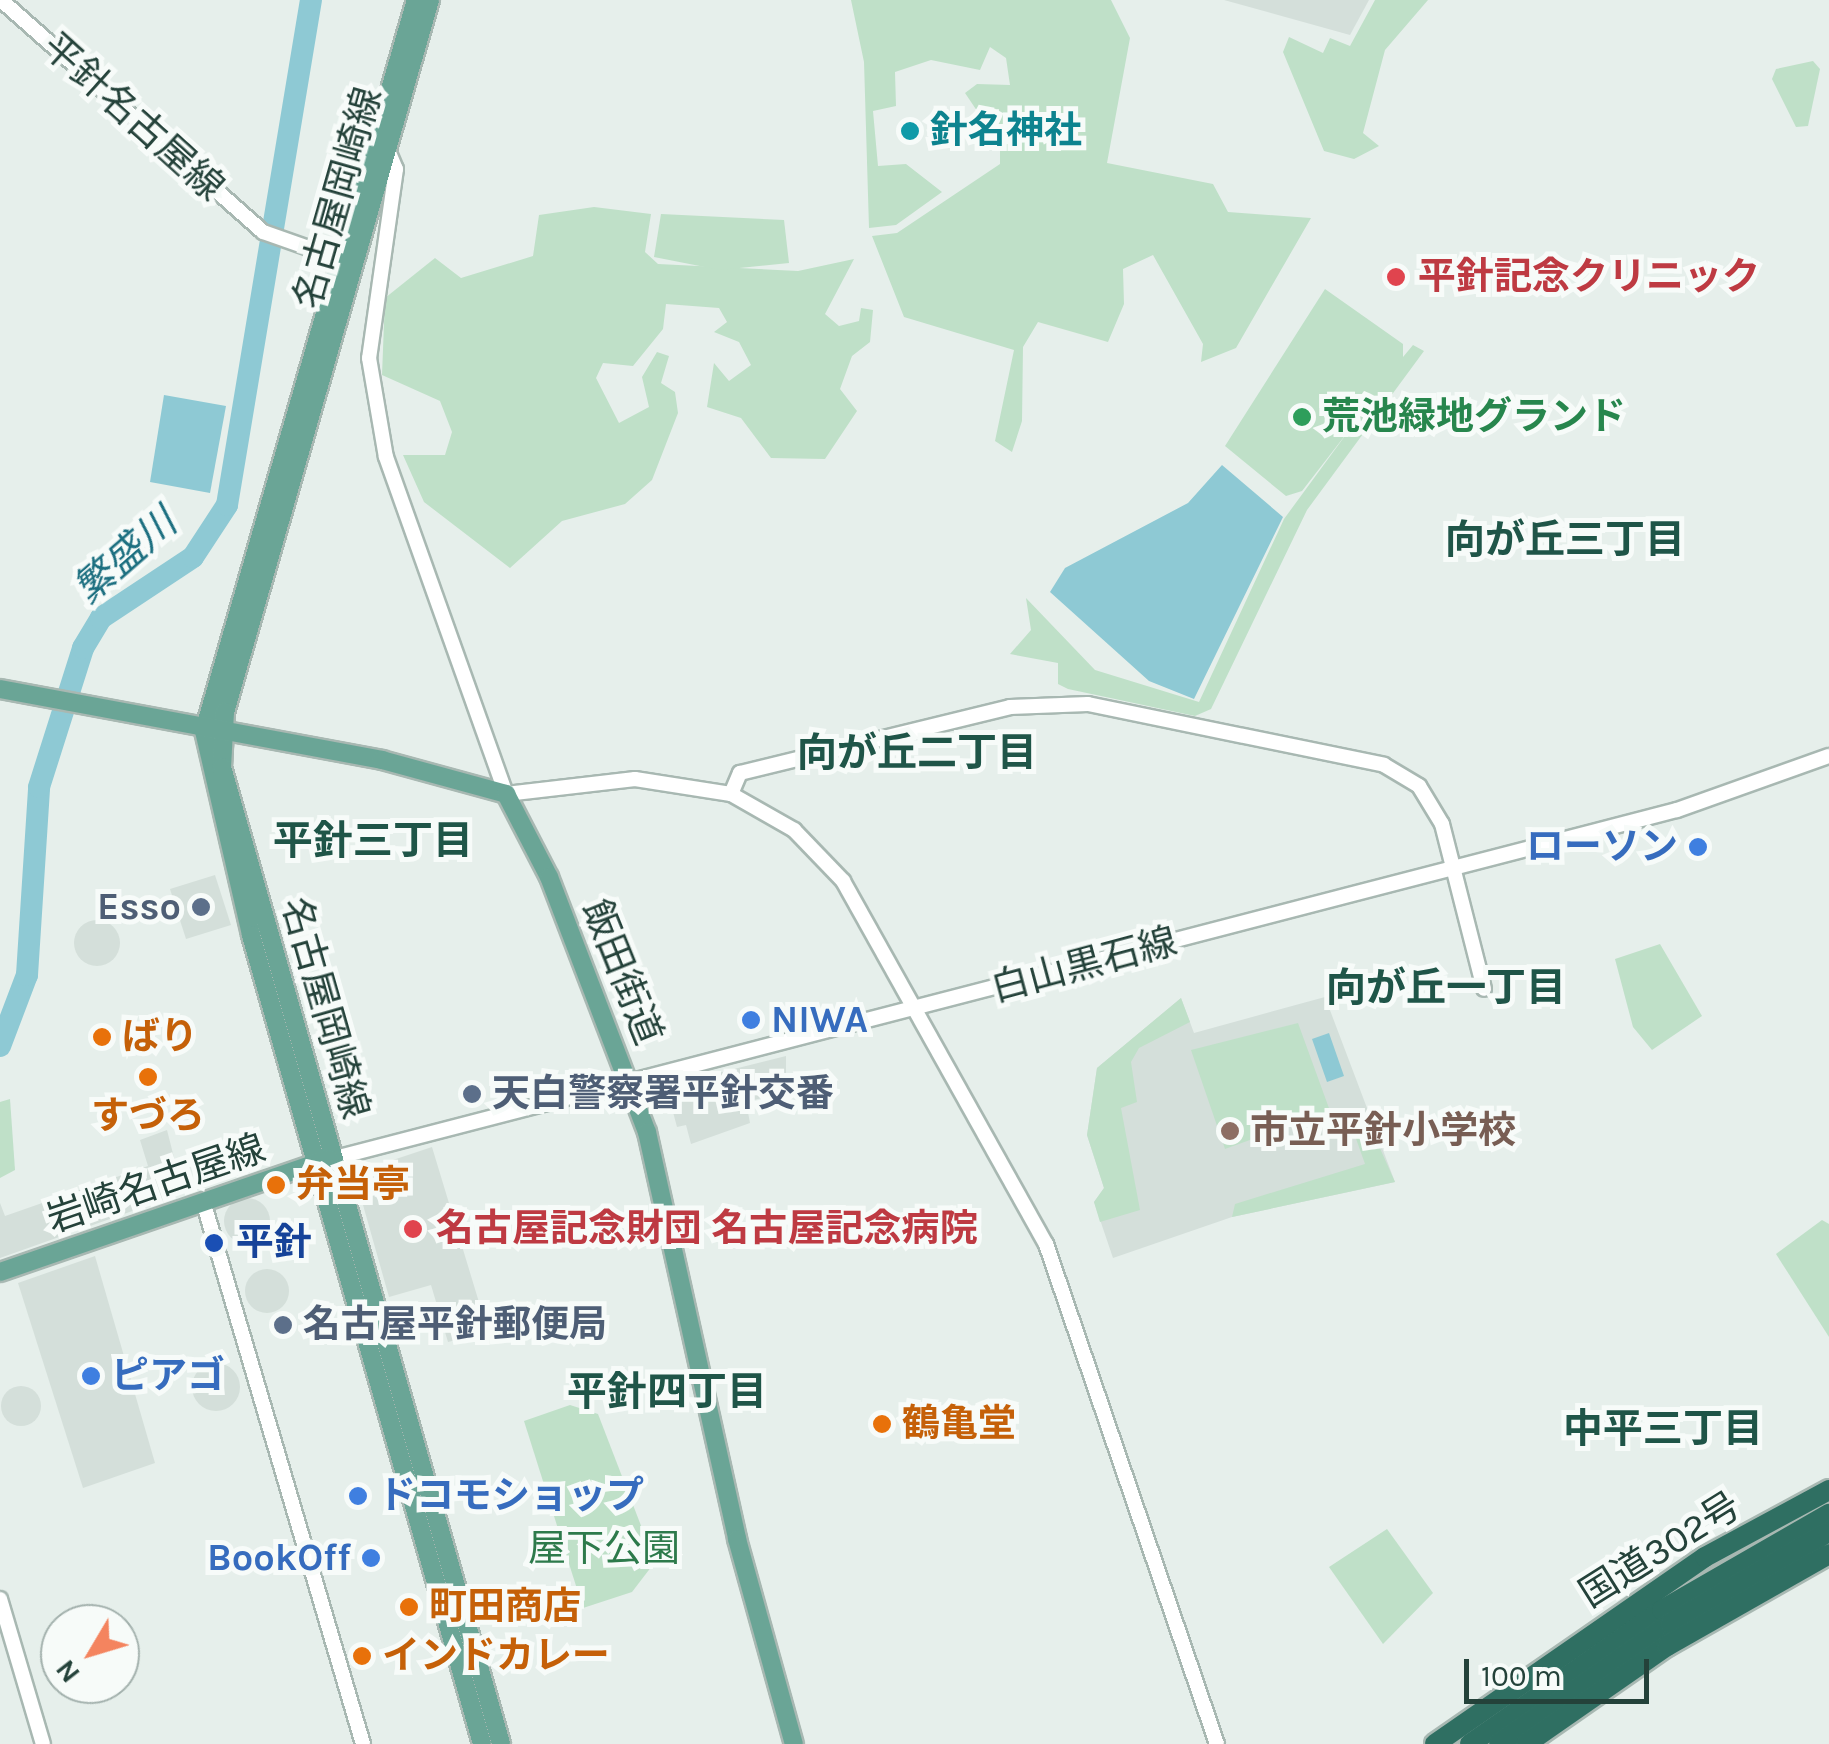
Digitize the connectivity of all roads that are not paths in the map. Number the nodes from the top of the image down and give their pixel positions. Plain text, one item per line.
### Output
1 (2, 0) edge
2 (416, 0) edge
3 (430, 0) edge
4 (386, 148) junction
5 (347, 261) junction
6 (0, 690) edge
7 (212, 732) junction
8 (1829, 756) edge
9 (506, 794) junction
10 (731, 794) junction
11 (1453, 869) junction
12 (1484, 989) dead end
13 (919, 1008) junction
14 (631, 1081) junction
15 (327, 1160) junction
16 (203, 1202) junction
17 (0, 1272) edge
18 (1829, 1490) edge
19 (1829, 1514) edge
20 (1829, 1532) edge
21 (1829, 1554) edge
22 (0, 1599) edge
23 (43, 1744) edge
24 (362, 1744) edge
25 (482, 1744) edge
26 (501, 1744) edge
27 (794, 1744) edge
28 (1216, 1744) edge
29 (1435, 1744) edge
30 (1470, 1744) edge
31 (1498, 1744) edge
32 (1526, 1744) edge

1 - 5 street, 平針名古屋線
2 - 5 main road, 名古屋岡崎線
3 - 4 main road, 名古屋岡崎線
4 - 5 main road, 名古屋岡崎線
4 - 9 street
5 - 7 main road, 名古屋岡崎線
6 - 7 main road
7 - 9 main road
7 - 15 main road, 名古屋岡崎線
8 - 11 street, 白山黒石線
9 - 10 street
9 - 14 main road, 飯田街道
10 - 11 street
10 - 13 street
11 - 12 street
11 - 13 street, 白山黒石線
13 - 14 street, 白山黒石線
13 - 28 street
14 - 15 street, 白山黒石線
14 - 27 main road, 飯田街道
15 - 16 main road, 岩崎名古屋線
15 - 25 main road, 名古屋岡崎線
15 - 26 main road, 名古屋岡崎線
16 - 17 main road, 岩崎名古屋線
16 - 24 street
18 - 29 highway, 国道302号
19 - 30 highway
20 - 31 highway
21 - 32 highway
22 - 23 street

